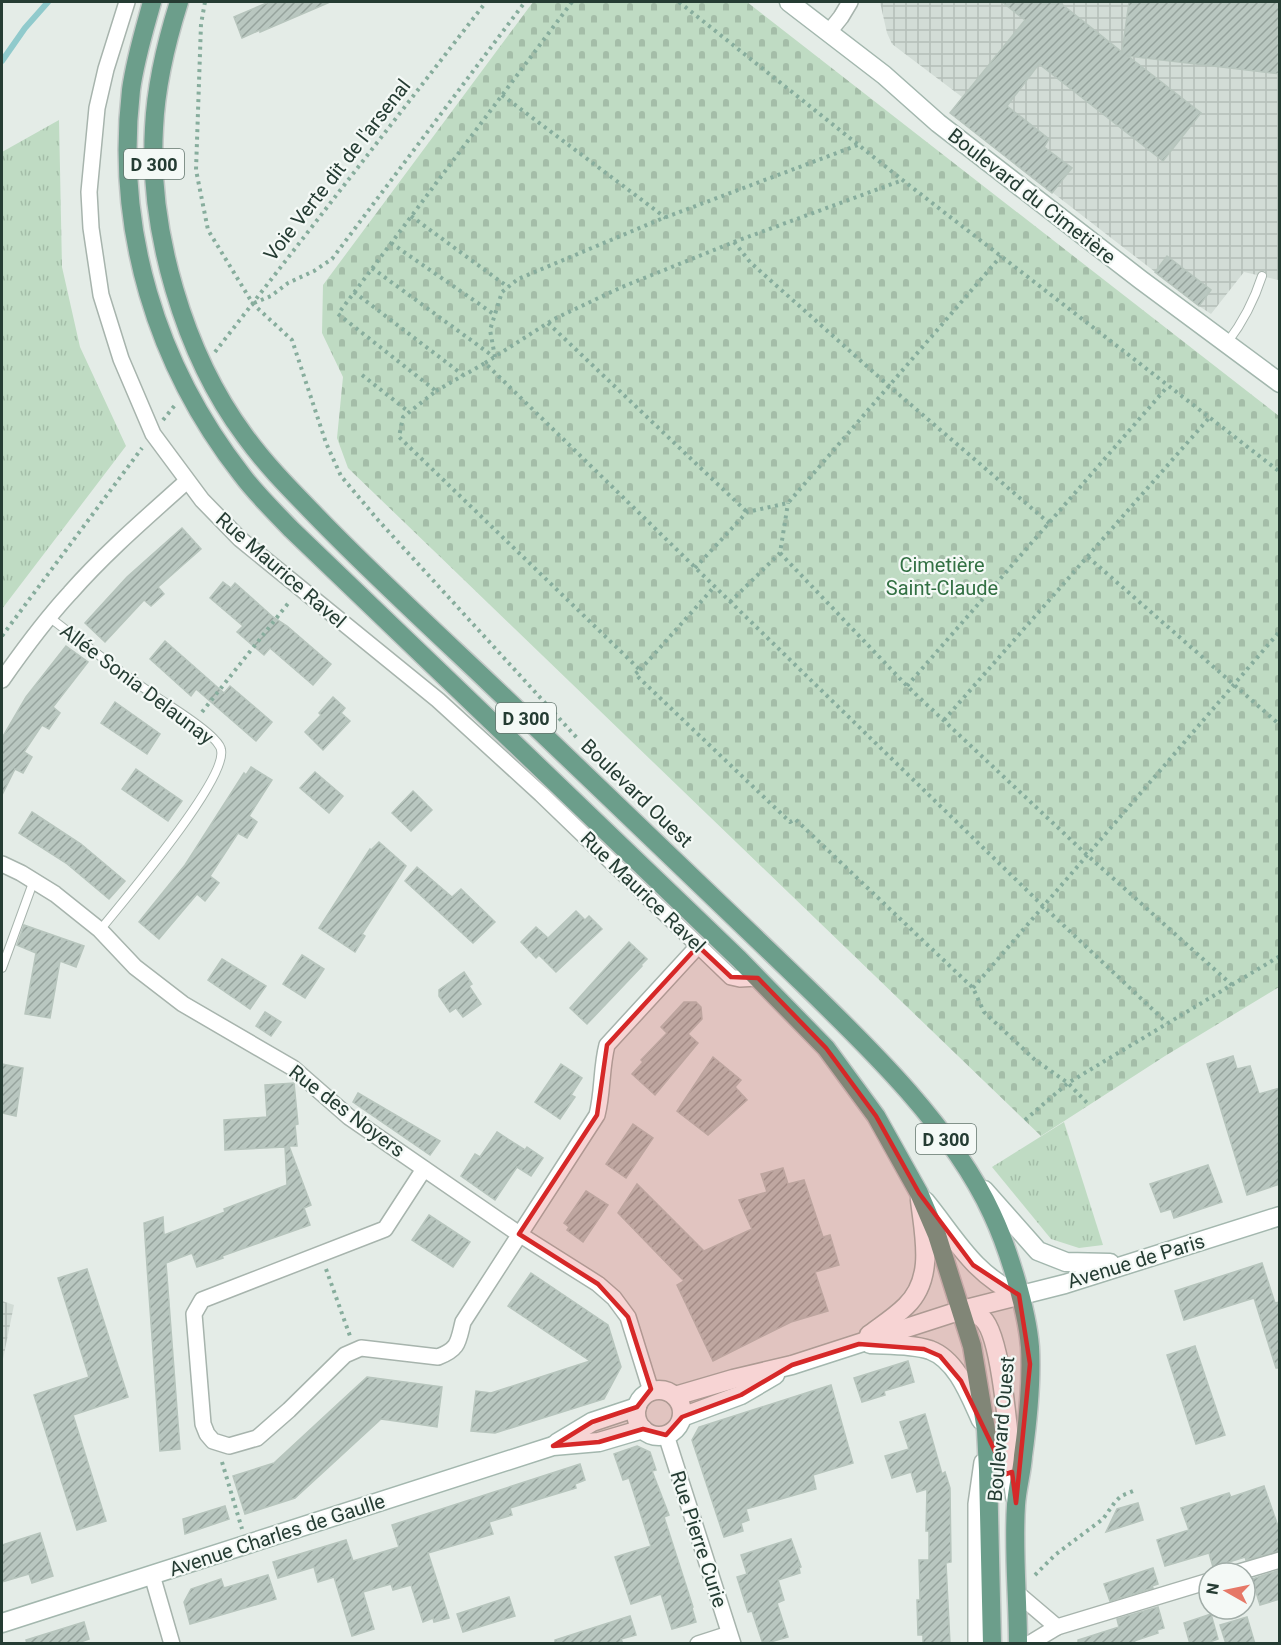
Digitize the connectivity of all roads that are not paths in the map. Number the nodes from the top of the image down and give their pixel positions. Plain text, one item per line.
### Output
1 (127, 2) edge
2 (152, 2) edge
3 (179, 2) edge
4 (789, 2) edge
5 (850, 2) edge
6 (829, 32) junction
7 (1262, 276) dead end
8 (1226, 344) junction
9 (1280, 383) edge
10 (187, 481) junction
11 (49, 616) junction
12 (2, 680) edge
13 (2, 864) edge
14 (34, 880) junction
15 (99, 930) junction
16 (698, 946) junction
17 (2, 968) edge
18 (758, 978) junction
19 (424, 1169) junction
20 (975, 1179) junction
21 (919, 1193) junction
22 (1280, 1216) edge
23 (519, 1234) junction
24 (1130, 1263) junction
25 (1019, 1295) junction
26 (962, 1310) junction
27 (859, 1344) junction
28 (792, 1365) junction
29 (651, 1391) junction
30 (675, 1396) junction
31 (637, 1407) junction
32 (681, 1417) junction
33 (643, 1429) junction
34 (986, 1430) junction
35 (666, 1435) junction
36 (553, 1446) junction
37 (1016, 1503) junction
38 (1280, 1560) edge
39 (1257, 1567) edge
40 (152, 1575) junction
41 (1197, 1585) edge
42 (1017, 1593) junction
43 (2, 1623) edge
44 (1058, 1627) junction
45 (731, 1639) edge
46 (172, 1644) edge
47 (699, 1644) edge
48 (976, 1644) edge
49 (992, 1644) edge
50 (1018, 1644) edge
51 (1029, 1644) edge

1 - 10 street, Rue Maurice Ravel
2 - 18 main road, Boulevard Ouest / D 300
3 - 20 main road, Boulevard Ouest / D 300
4 - 6 main road, Boulevard du Cimetière
5 - 6 street
6 - 8 main road, Boulevard du Cimetière
7 - 8 lane
8 - 9 main road, Boulevard du Cimetière
10 - 11 street
10 - 16 street, Rue Maurice Ravel
11 - 12 street
11 - 15 lane, Allée Sonia Delaunay
13 - 14 street, Rue des Noyers
14 - 15 street, Rue des Noyers
14 - 17 lane
15 - 19 street, Rue des Noyers
16 - 18 street, Rue Maurice Ravel
16 - 23 street
18 - 21 main road, Boulevard Ouest / D 300
19 - 23 street, Rue des Noyers
19 - 23 street
20 - 24 main road
20 - 25 main road, Boulevard Ouest / D 300
21 - 25 main road
21 - 26 main road, Boulevard Ouest / D 300
21 - 27 main road
22 - 24 main road, Avenue de Paris
23 - 29 street, Rue des Noyers
24 - 25 main road, Avenue de Paris
25 - 26 main road, Avenue de Paris
25 - 37 main road, Boulevard Ouest / D 300
26 - 27 main road
26 - 34 main road, Boulevard Ouest / D 300
26 - 37 main road
27 - 28 main road
27 - 34 main road
28 - 30 main road
28 - 32 main road
29 - 30 main road
29 - 31 main road
30 - 32 main road
31 - 33 main road
31 - 36 main road, Avenue Charles de Gaulle
32 - 35 main road
33 - 35 main road
33 - 36 main road, Avenue Charles de Gaulle
34 - 48 street
34 - 49 main road, Boulevard Ouest
35 - 45 street, Rue Pierre Curie
36 - 40 main road, Avenue Charles de Gaulle
37 - 42 main road, Boulevard Ouest / D 300
38 - 39 street
40 - 43 main road, Avenue Charles de Gaulle
40 - 46 street
41 - 44 street
42 - 44 street
42 - 50 main road, Boulevard Ouest / D 300
44 - 51 street
45 - 47 street

